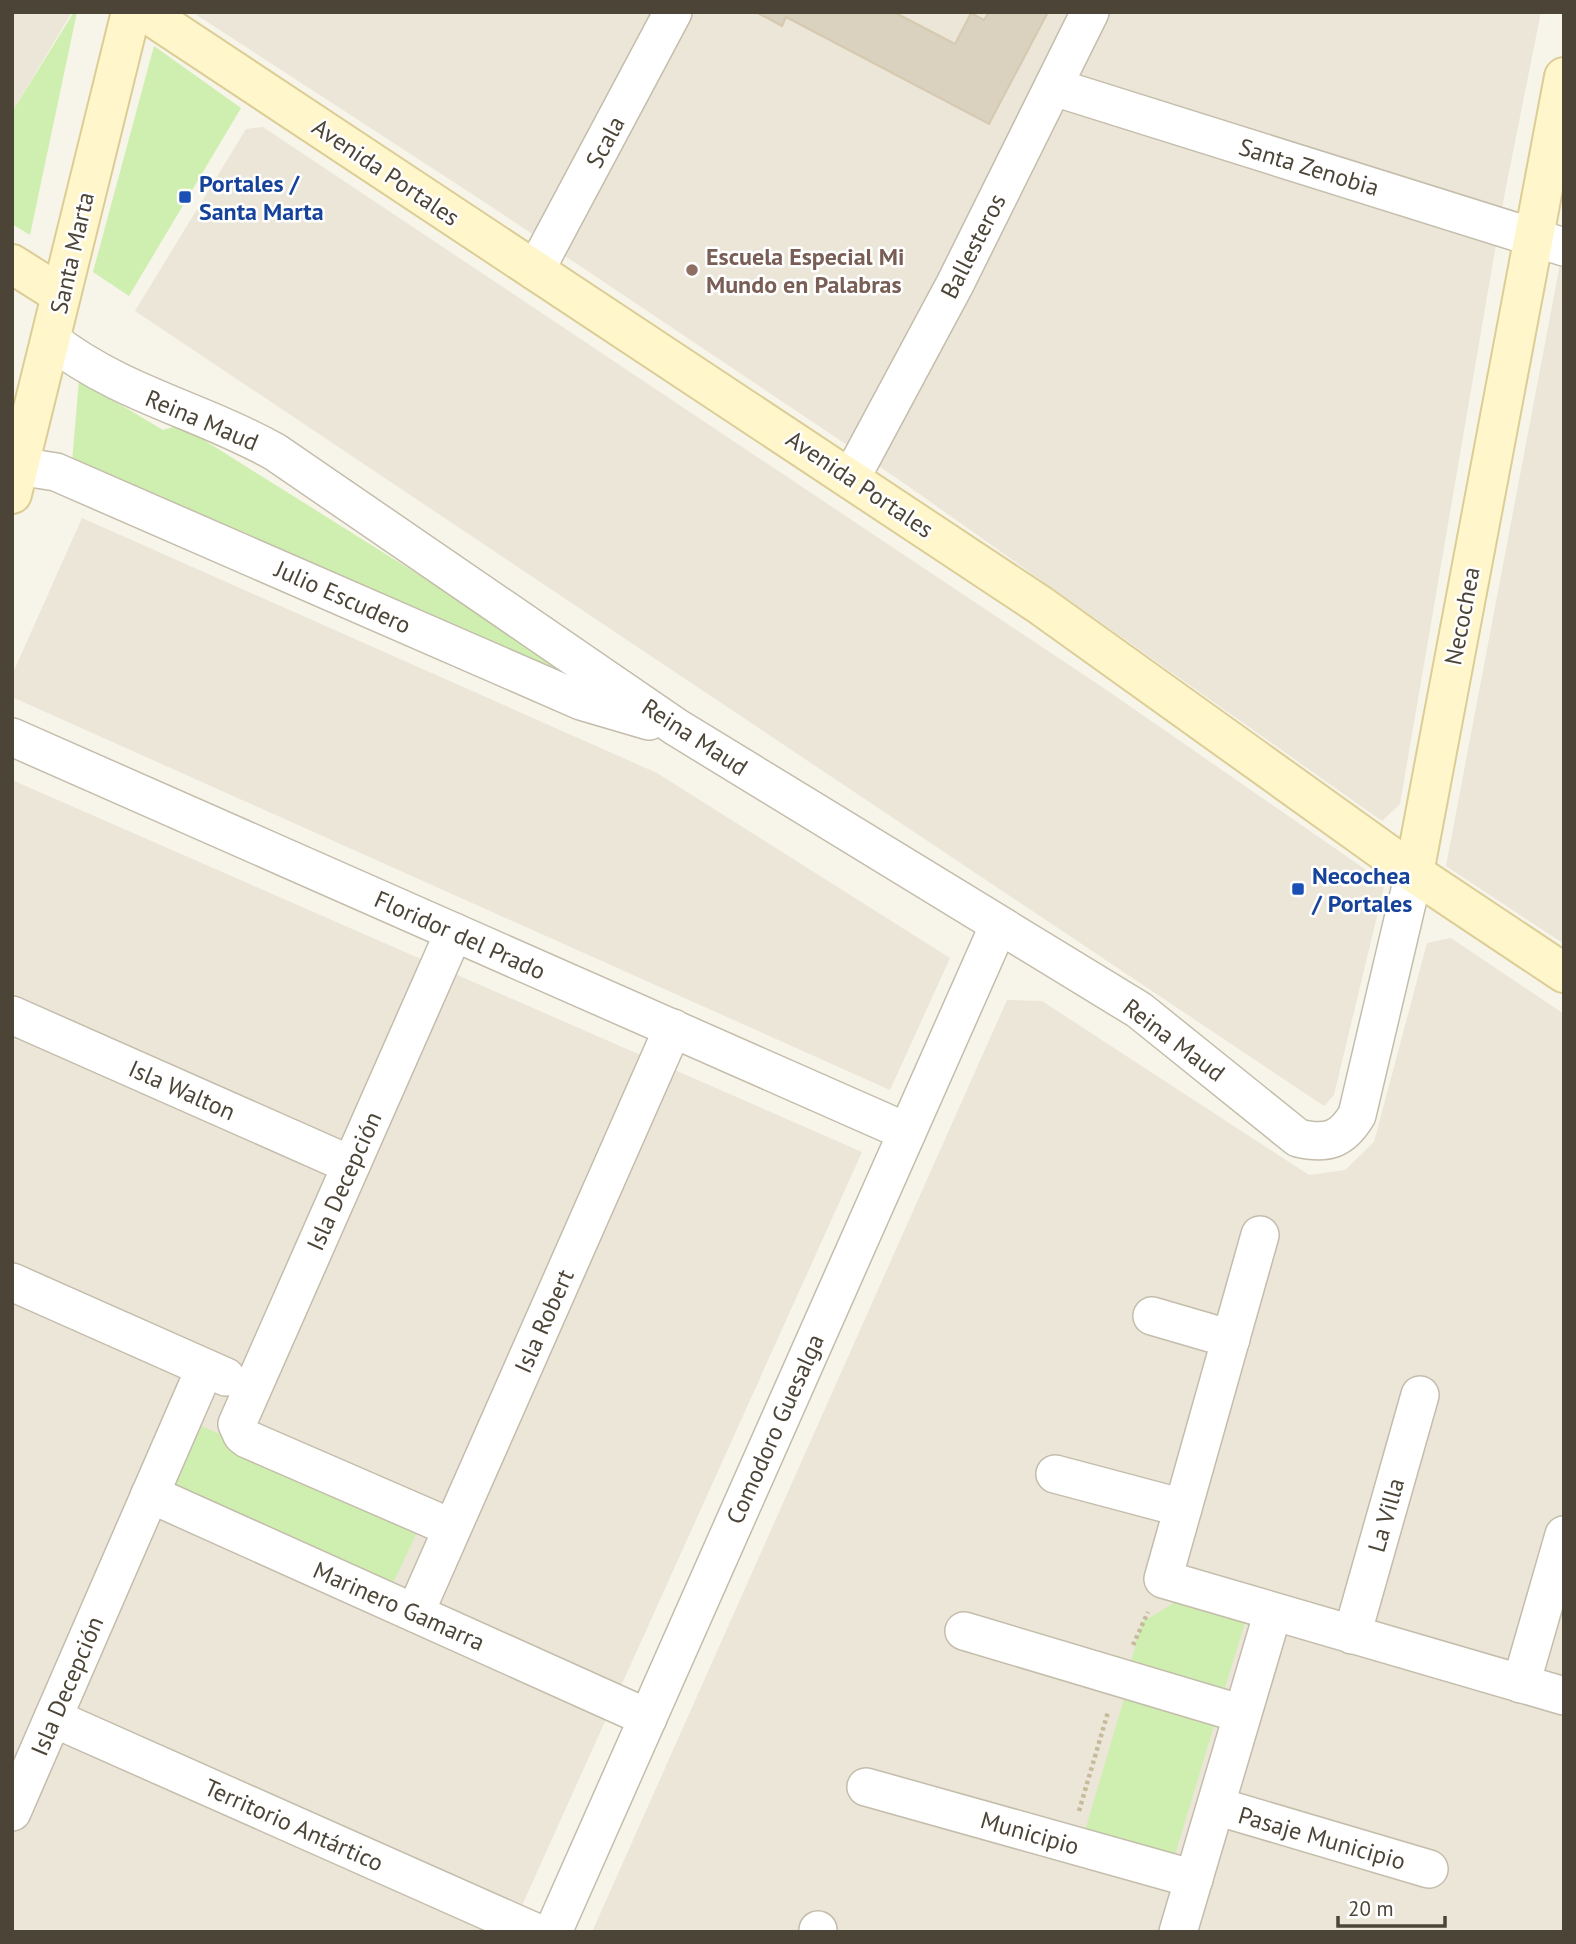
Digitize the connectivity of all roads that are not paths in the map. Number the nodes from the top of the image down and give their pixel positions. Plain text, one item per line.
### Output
1 (131, 12) edge
2 (145, 12) edge
3 (673, 12) edge
4 (1090, 12) edge
5 (1564, 77) edge
6 (1054, 87) junction
7 (1549, 242) edge
8 (12, 264) edge
9 (536, 271) junction
10 (61, 295) junction
11 (51, 340) junction
12 (15, 475) edge
13 (851, 478) junction
14 (676, 727) junction
15 (12, 737) edge
16 (1414, 873) junction
17 (998, 926) junction
18 (454, 932) junction
19 (1564, 973) edge
20 (12, 1015) edge
21 (673, 1028) junction
22 (907, 1132) junction
23 (1331, 1141) joint
24 (351, 1165) junction
25 (1260, 1235) dead end
26 (12, 1282) edge
27 (1152, 1316) dead end
28 (1231, 1339) junction
29 (205, 1368) junction
30 (252, 1388) junction
31 (1420, 1395) dead end
32 (1055, 1474) dead end
33 (150, 1494) junction
34 (1183, 1508) junction
35 (452, 1528) junction
36 (1564, 1535) edge
37 (1273, 1612) junction
38 (415, 1613) junction
39 (964, 1631) dead end
40 (1352, 1635) junction
41 (1521, 1684) junction
42 (1564, 1696) edge
43 (1242, 1714) junction
44 (53, 1718) junction
45 (648, 1718) junction
46 (23, 1757) edge
47 (866, 1787) dead end
48 (1216, 1806) junction
49 (12, 1812) edge
50 (1429, 1869) dead end
51 (1194, 1879) junction
52 (535, 1932) edge
53 (554, 1932) edge
54 (1178, 1932) edge

1 - 10 main road, Santa Marta
2 - 9 main road, Avenida Portales
3 - 9 street, Scala
4 - 6 street, Ballesteros
5 - 7 main road, Necochea
6 - 7 street, Santa Zenobia
6 - 13 street, Ballesteros
7 - 16 main road, Necochea
8 - 10 main road
9 - 13 main road, Avenida Portales
10 - 11 main road, Santa Marta
11 - 12 main road, Santa Marta
11 - 14 street, Reina Maud
12 - 14 street, Julio Escudero
13 - 16 main road, Avenida Portales
14 - 17 street, Reina Maud
15 - 18 street, Floridor del Prado
16 - 19 main road, Avenida Portales
16 - 23 street, Necochea
17 - 22 street, Comodoro Guesalga
17 - 23 street, Reina Maud
18 - 21 street, Floridor del Prado
18 - 24 street, Isla Decepción
20 - 24 street, Isla Walton
21 - 22 street, Floridor del Prado
21 - 35 street, Isla Robert
22 - 45 street, Comodoro Guesalga
24 - 30 street, Isla Decepción
25 - 28 street
26 - 29 street
27 - 28 street
28 - 34 street
29 - 30 street
29 - 33 street, Isla Decepción
30 - 35 street, Isla Decepción
31 - 40 street, La Villa
32 - 34 street
33 - 38 street, Marinero Gamarra
33 - 44 street, Isla Decepción
34 - 37 street
35 - 38 street, Isla Robert
36 - 41 street
37 - 40 street
37 - 43 street
38 - 45 street, Marinero Gamarra
39 - 43 street
40 - 41 street
41 - 42 street
43 - 48 street
44 - 46 street, Isla Decepción
44 - 52 street, Territorio Antártico
45 - 53 street, Comodoro Guesalga
46 - 49 street, Isla Decepción
47 - 51 street, Municipio
48 - 50 street, Pasaje Municipio
48 - 51 street
51 - 54 street

